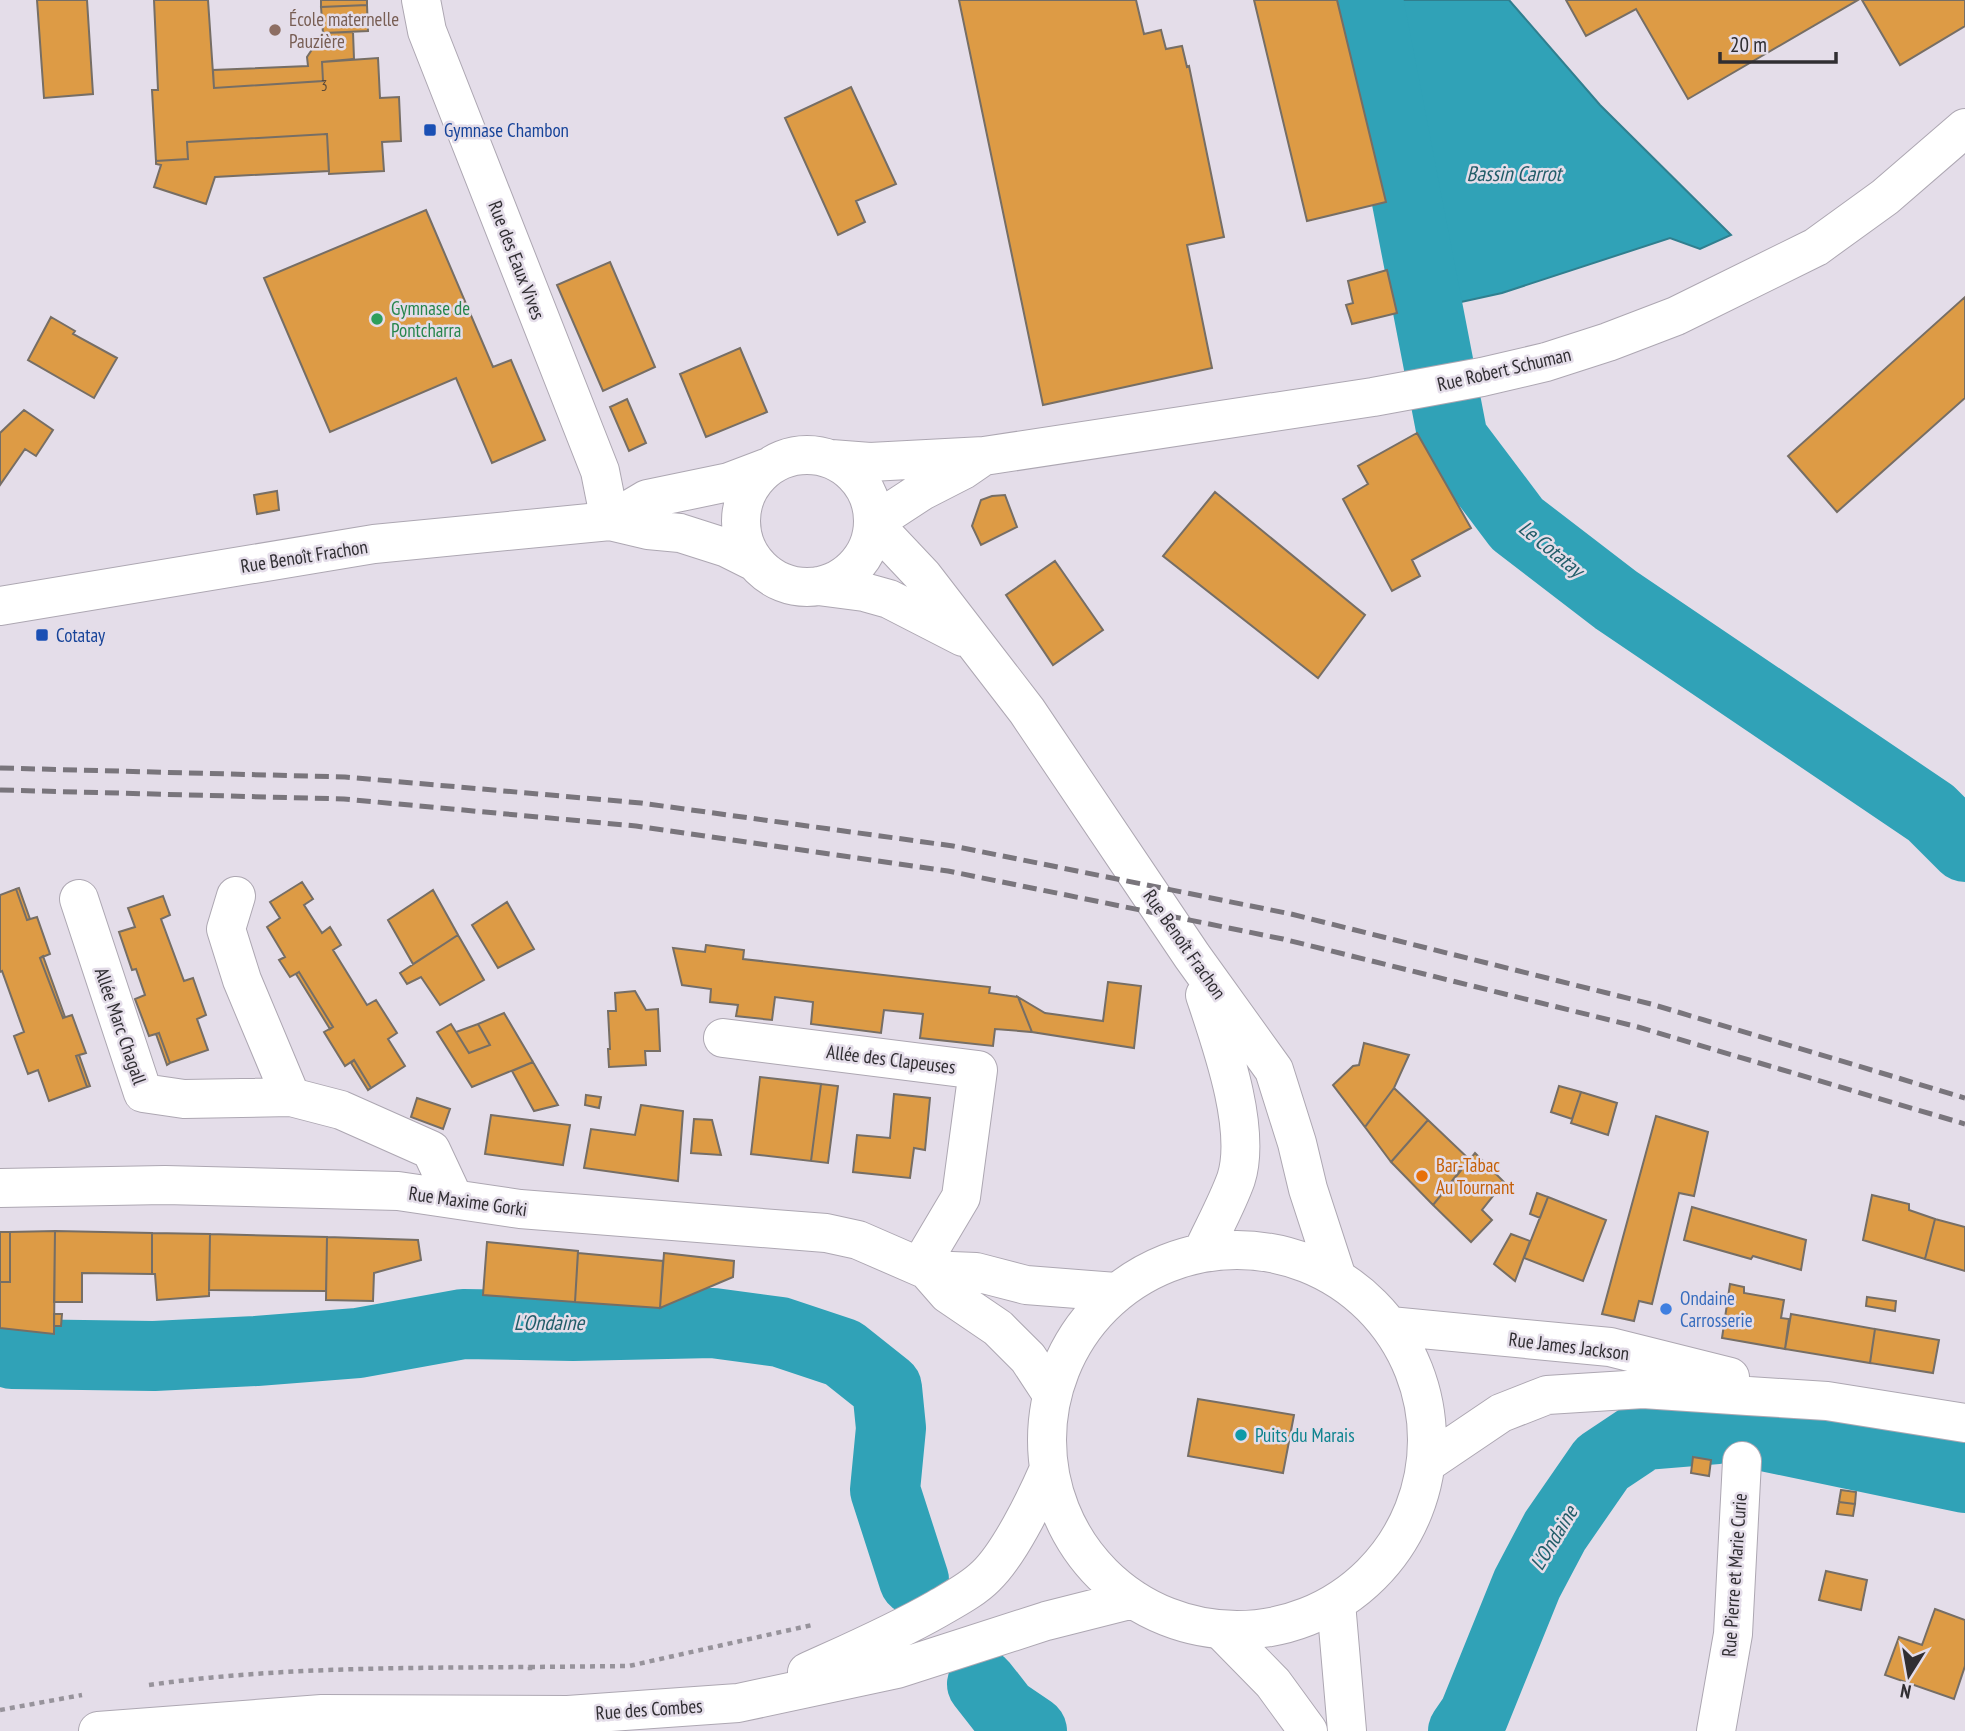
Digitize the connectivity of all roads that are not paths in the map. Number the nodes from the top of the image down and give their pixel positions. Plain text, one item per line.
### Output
1 (421, 0) edge
2 (1965, 128) edge
3 (984, 456) junction
4 (831, 459) junction
5 (766, 468) junction
6 (610, 521) junction
7 (873, 523) junction
8 (753, 561) junction
9 (818, 586) junction
10 (0, 606) edge
11 (971, 641) junction
12 (236, 896) dead end
13 (79, 899) dead end
14 (1192, 956) junction
15 (723, 1038) dead end
16 (291, 1097) junction
17 (0, 1188) edge
18 (453, 1198) junction
19 (1202, 1253) junction
20 (924, 1268) junction
21 (1337, 1278) junction
22 (1116, 1292) junction
23 (1390, 1326) junction
24 (1051, 1393) junction
25 (1827, 1401) junction
26 (1965, 1423) edge
27 (1742, 1461) dead end
28 (1427, 1463) junction
29 (1048, 1471) junction
30 (1133, 1599) junction
31 (1336, 1603) junction
32 (1221, 1630) junction
33 (738, 1703) junction
34 (98, 1731) edge
35 (1308, 1731) edge
36 (1346, 1731) edge
37 (1716, 1731) edge

1 - 6 main road, Rue des Eaux Vives
2 - 3 main road, Rue Robert Schuman
3 - 4 main road, Rue Robert Schuman
3 - 7 main road, Rue Robert Schuman
4 - 5 main road
4 - 7 main road
5 - 6 main road, Rue Benoît Frachon
5 - 8 main road
6 - 8 main road, Rue Benoît Frachon
6 - 10 main road, Rue Benoît Frachon
7 - 9 main road
7 - 11 main road, Rue Benoît Frachon
8 - 9 main road
9 - 11 main road, Rue Benoît Frachon
11 - 14 main road, Rue Benoît Frachon
12 - 16 main road
13 - 16 main road, Allée Marc Chagall
14 - 19 main road
14 - 21 main road, Rue Benoît Frachon
15 - 20 main road, Allée des Clapeuses
16 - 18 main road, Allée Marc Chagall
17 - 18 main road, Rue Maxime Gorki
18 - 20 main road, Rue Maxime Gorki
19 - 21 main road
19 - 22 main road
20 - 22 main road, Rue Maxime Gorki
20 - 24 main road, Rue Maxime Gorki
21 - 23 main road
22 - 24 main road
23 - 25 main road, Rue James Jackson
23 - 28 main road
24 - 29 main road
25 - 26 main road, Rue James Jackson
25 - 28 main road, Rue James Jackson
27 - 37 main road, Rue Pierre et Marie Curie
28 - 31 main road
29 - 30 main road
29 - 33 main road, Rue des Combes
30 - 32 main road
30 - 33 main road, Rue des Combes
31 - 32 main road
31 - 36 main road
32 - 35 main road
33 - 34 main road, Rue des Combes

